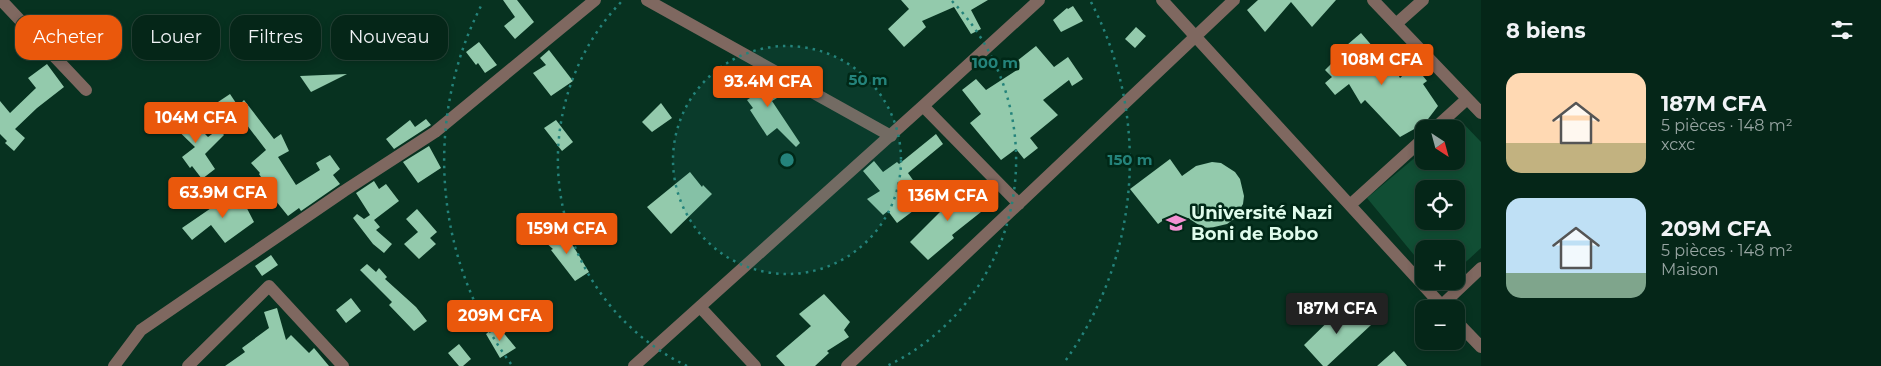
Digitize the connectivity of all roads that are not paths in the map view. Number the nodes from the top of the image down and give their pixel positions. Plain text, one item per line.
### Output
1 (1, 0) edge
2 (595, 0) edge
3 (647, 0) edge
4 (1039, 0) edge
5 (1162, 0) edge
6 (1234, 0) edge
7 (1374, 0) edge
8 (1422, 0) edge
9 (1396, 24) junction
10 (1196, 37) junction
11 (86, 90) dead end
12 (1467, 98) junction
13 (923, 106) junction
14 (1481, 113) edge
15 (1444, 120) edge
16 (891, 136) junction
17 (1415, 146) edge
18 (1019, 204) junction
19 (1350, 205) junction
20 (1481, 268) edge
21 (1437, 300) edge
22 (1450, 300) edge
23 (700, 307) junction
24 (1465, 330) edge
25 (1481, 347) edge
26 (114, 366) edge
27 (188, 366) edge
28 (343, 366) edge
29 (634, 366) edge
30 (755, 366) edge
31 (847, 366) edge

1 - 11 street
2 - 26 street
3 - 16 street
4 - 13 street
5 - 10 street
6 - 10 street
7 - 9 street
8 - 9 street
9 - 12 street
10 - 18 street
10 - 19 street
12 - 14 street
12 - 15 street
13 - 16 street
13 - 18 street
16 - 23 street
17 - 19 street
18 - 31 street
19 - 21 street
20 - 22 street
23 - 29 street
23 - 30 street
24 - 25 street
27 - 28 street

